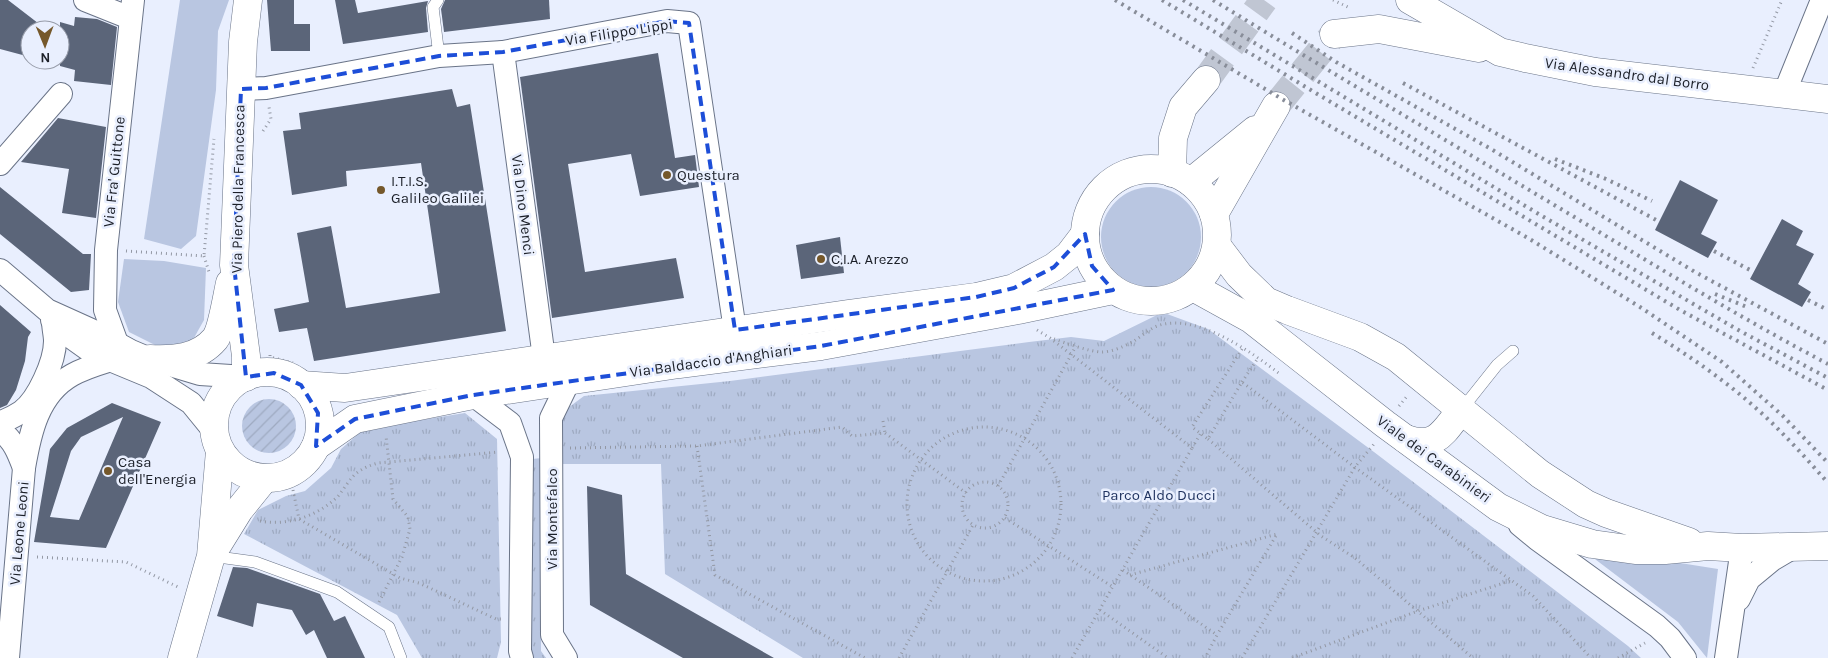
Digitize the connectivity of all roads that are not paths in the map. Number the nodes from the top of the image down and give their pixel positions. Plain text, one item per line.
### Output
1 (85, 0) edge
2 (248, 0) edge
3 (438, 0) edge
4 (1410, 0) edge
5 (1424, 0) edge
6 (1822, 0) edge
7 (132, 9) edge
8 (1334, 34) tunnel mouth
9 (503, 52) junction
10 (1500, 52) junction
11 (439, 56) junction
12 (1206, 80) tunnel mouth
13 (253, 88) junction
14 (61, 94) dead end
15 (1784, 94) junction
16 (1828, 99) edge
17 (0, 164) edge
18 (1182, 177) junction
19 (1214, 214) junction
20 (1085, 234) junction
21 (1217, 246) junction
22 (234, 265) junction
23 (0, 270) edge
24 (1193, 287) junction
25 (1113, 290) junction
26 (57, 328) junction
27 (735, 330) junction
28 (109, 345) junction
29 (1513, 351) dead end
30 (544, 358) junction
31 (150, 359) junction
32 (300, 375) junction
33 (246, 377) junction
34 (569, 381) junction
35 (473, 395) junction
36 (1462, 409) junction
37 (0, 422) edge
38 (0, 430) edge
39 (1396, 431) junction
40 (217, 441) junction
41 (316, 446) junction
42 (24, 468) junction
43 (264, 479) junction
44 (1498, 507) junction
45 (1708, 546) junction
46 (1828, 546) edge
47 (1794, 547) junction
48 (1742, 548) junction
49 (211, 556) junction
50 (1733, 611) junction
51 (520, 656) edge
52 (8, 658) edge
53 (182, 658) edge
54 (401, 658) edge
55 (566, 658) edge
56 (1686, 658) edge
57 (1726, 658) edge

1 - 7 street
2 - 13 main road, Via Piero della Francesca
3 - 11 lane
4 - 10 main road, Via Alessandro dal Borro
5 - 10 lane
6 - 15 street
7 - 28 street, Via Fra' Guittone
8 - 10 main road
9 - 11 street, Via Filippo Lippi
9 - 27 street, Via Filippo Lippi
9 - 30 street, Via Dino Menci
10 - 15 main road, Via Alessandro dal Borro
11 - 13 street, Via Filippo Lippi
12 - 18 main road
13 - 22 main road, Via Piero della Francesca
14 - 17 street
15 - 16 main road, Via Alessandro dal Borro
18 - 19 main road
18 - 19 main road
18 - 20 main road
19 - 21 main road
20 - 25 main road
20 - 27 main road, Via Baldaccio d'Anghiari
21 - 24 main road
21 - 36 main road, Viale dei Carabinieri
22 - 31 main road
22 - 33 main road, Via Piero della Francesca
23 - 26 street
24 - 25 main road
24 - 39 main road, Viale dei Carabinieri
25 - 34 main road, Via Baldaccio d'Anghiari
26 - 28 street
26 - 28 street
26 - 28 street
26 - 37 street
27 - 30 main road, Via Baldaccio d'Anghiari
28 - 31 street
28 - 40 street
28 - 42 street, Via Leone Leoni
29 - 36 lane
30 - 32 main road, Via Baldaccio d'Anghiari
31 - 33 street
32 - 33 main road
32 - 41 main road
33 - 40 main road
34 - 35 main road, Via Baldaccio d'Anghiari
34 - 55 street, Via Montefalco
35 - 41 main road, Via Baldaccio d'Anghiari
35 - 51 street, Via Montefalco
36 - 39 main road
36 - 45 main road, Viale dei Carabinieri
38 - 42 street
39 - 44 main road, Viale dei Carabinieri
40 - 43 main road
40 - 49 main road
41 - 43 main road
42 - 52 street, Via Leone Leoni
43 - 49 main road
44 - 45 main road, Viale dei Carabinieri
44 - 56 street
45 - 48 main road, Viale dei Carabinieri
46 - 47 main road, Viale dei Carabinieri
47 - 48 main road, Viale dei Carabinieri
47 - 50 street
48 - 50 street
49 - 53 main road
49 - 54 lane
50 - 57 street

